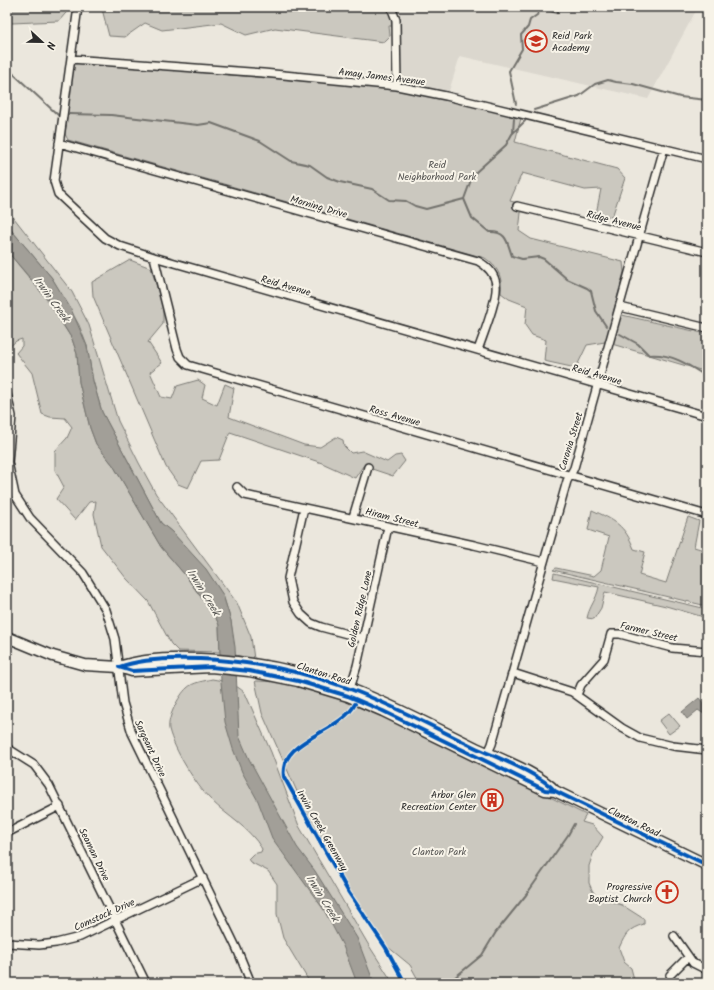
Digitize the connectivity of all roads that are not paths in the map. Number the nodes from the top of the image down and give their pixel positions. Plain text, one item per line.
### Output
1 (78, 7) edge
2 (391, 7) edge
3 (71, 59) junction
4 (397, 86) junction
5 (59, 143) junction
6 (664, 148) junction
7 (707, 159) edge
8 (517, 206) dead end
9 (640, 236) junction
10 (707, 252) edge
11 (154, 257) junction
12 (620, 307) junction
13 (707, 328) edge
14 (478, 350) junction
15 (596, 384) junction
16 (7, 394) edge
17 (707, 416) edge
18 (368, 467) dead end
19 (570, 476) junction
20 (237, 487) dead end
21 (304, 508) junction
22 (707, 515) edge
23 (353, 517) junction
24 (388, 526) junction
25 (544, 562) junction
26 (7, 637) edge
27 (362, 638) junction
28 (707, 651) edge
29 (119, 667) junction
30 (513, 673) junction
31 (349, 692) junction
32 (577, 695) junction
33 (7, 748) edge
34 (707, 750) edge
35 (486, 757) junction
36 (60, 806) junction
37 (7, 833) edge
38 (707, 864) edge
39 (203, 878) junction
40 (117, 921) junction
41 (674, 936) dead end
42 (7, 943) edge
43 (688, 957) junction
44 (707, 970) edge
45 (670, 975) dead end
46 (146, 983) edge
47 (251, 983) edge

1 - 3 street, Reid Avenue
2 - 4 street
3 - 4 street, Amay James Avenue
3 - 5 street, Reid Avenue
4 - 6 street, Amay James Avenue
5 - 11 street, Reid Avenue
5 - 14 street, Morning Drive
6 - 7 street, Amay James Avenue
6 - 9 street, Caronia Street
8 - 9 street, Ridge Avenue
9 - 10 street, Ridge Avenue
9 - 12 street, Caronia Street
11 - 14 street, Reid Avenue
11 - 19 street, Ross Avenue
12 - 13 street
12 - 15 street, Caronia Street
14 - 15 street, Reid Avenue
15 - 17 street, Reid Avenue
15 - 19 street, Caronia Street
16 - 29 street, Sargeant Drive
18 - 23 street
19 - 22 street, Ross Avenue
19 - 25 street, Caronia Street
20 - 21 street, Hiram Street
21 - 23 street, Hiram Street
21 - 27 street
23 - 24 street, Hiram Street
24 - 25 street, Hiram Street
24 - 27 street, Golden Ridge Lane
25 - 30 street, Caronia Street
26 - 29 main road, Clanton Road
27 - 31 street, Golden Ridge Lane
28 - 32 street, Farmer Street
29 - 31 main road, Clanton Road
29 - 39 street, Sargeant Drive
30 - 32 street
30 - 35 street, Caronia Street
31 - 35 main road, Clanton Road
32 - 34 street
33 - 36 street, Seaman Drive
35 - 38 main road, Clanton Road
36 - 37 street
36 - 40 street, Seaman Drive
39 - 40 street, Comstock Drive
39 - 47 street, Sargeant Drive
40 - 42 street, Comstock Drive
40 - 46 street, Seaman Drive
41 - 43 street
43 - 44 street
43 - 45 street

